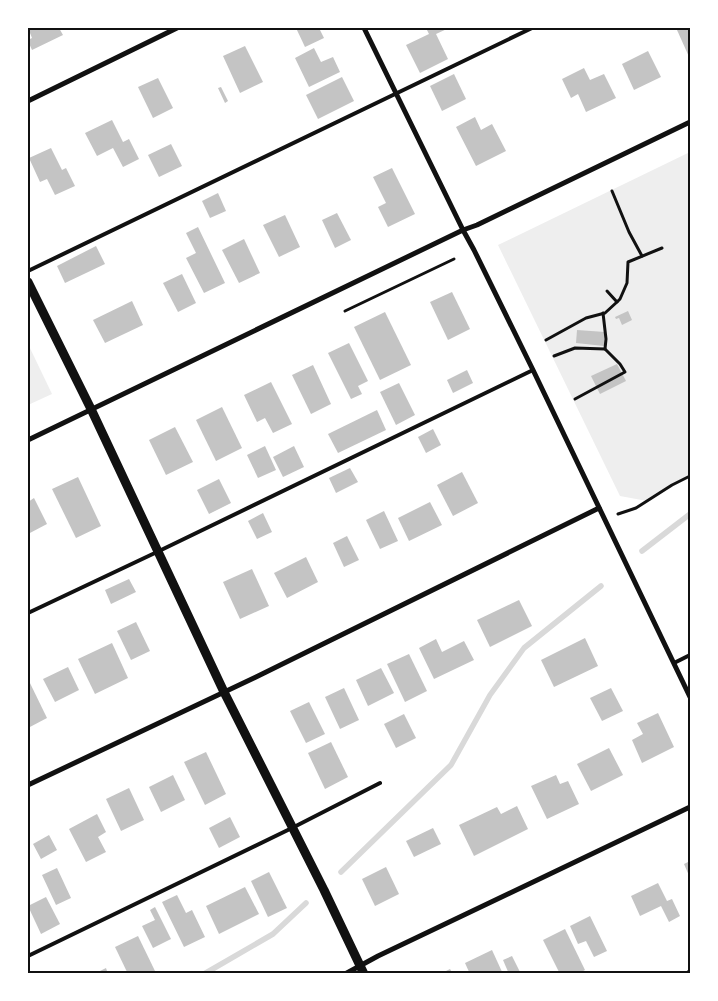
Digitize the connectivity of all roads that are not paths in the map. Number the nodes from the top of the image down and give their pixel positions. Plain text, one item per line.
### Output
1 (177, 28) edge
2 (364, 28) edge
3 (532, 28) edge
4 (396, 94) junction
5 (28, 101) edge
6 (690, 122) edge
7 (463, 230) junction
8 (28, 271) edge
9 (28, 282) edge
10 (533, 370) junction
11 (90, 409) junction
12 (28, 440) edge
13 (599, 508) junction
14 (157, 552) junction
15 (28, 613) edge
16 (690, 654) edge
17 (674, 663) junction
18 (224, 692) junction
19 (690, 697) edge
20 (380, 783) dead end
21 (28, 785) edge
22 (690, 807) edge
23 (292, 828) junction
24 (28, 956) edge
25 (362, 969) edge
26 (690, 971) edge
27 (345, 974) edge
28 (686, 974) edge

1 - 5 street
2 - 4 street
3 - 4 lane
4 - 7 street
4 - 8 lane
6 - 7 street
7 - 10 street
7 - 11 street
9 - 11 street
10 - 13 street
10 - 14 lane
11 - 12 street
11 - 14 street
13 - 17 street
13 - 18 street
14 - 15 lane
14 - 18 street
16 - 17 lane
17 - 19 street
18 - 21 street
18 - 23 street
20 - 23 lane
22 - 25 street
23 - 24 lane
23 - 25 street
25 - 27 street
26 - 28 lane

